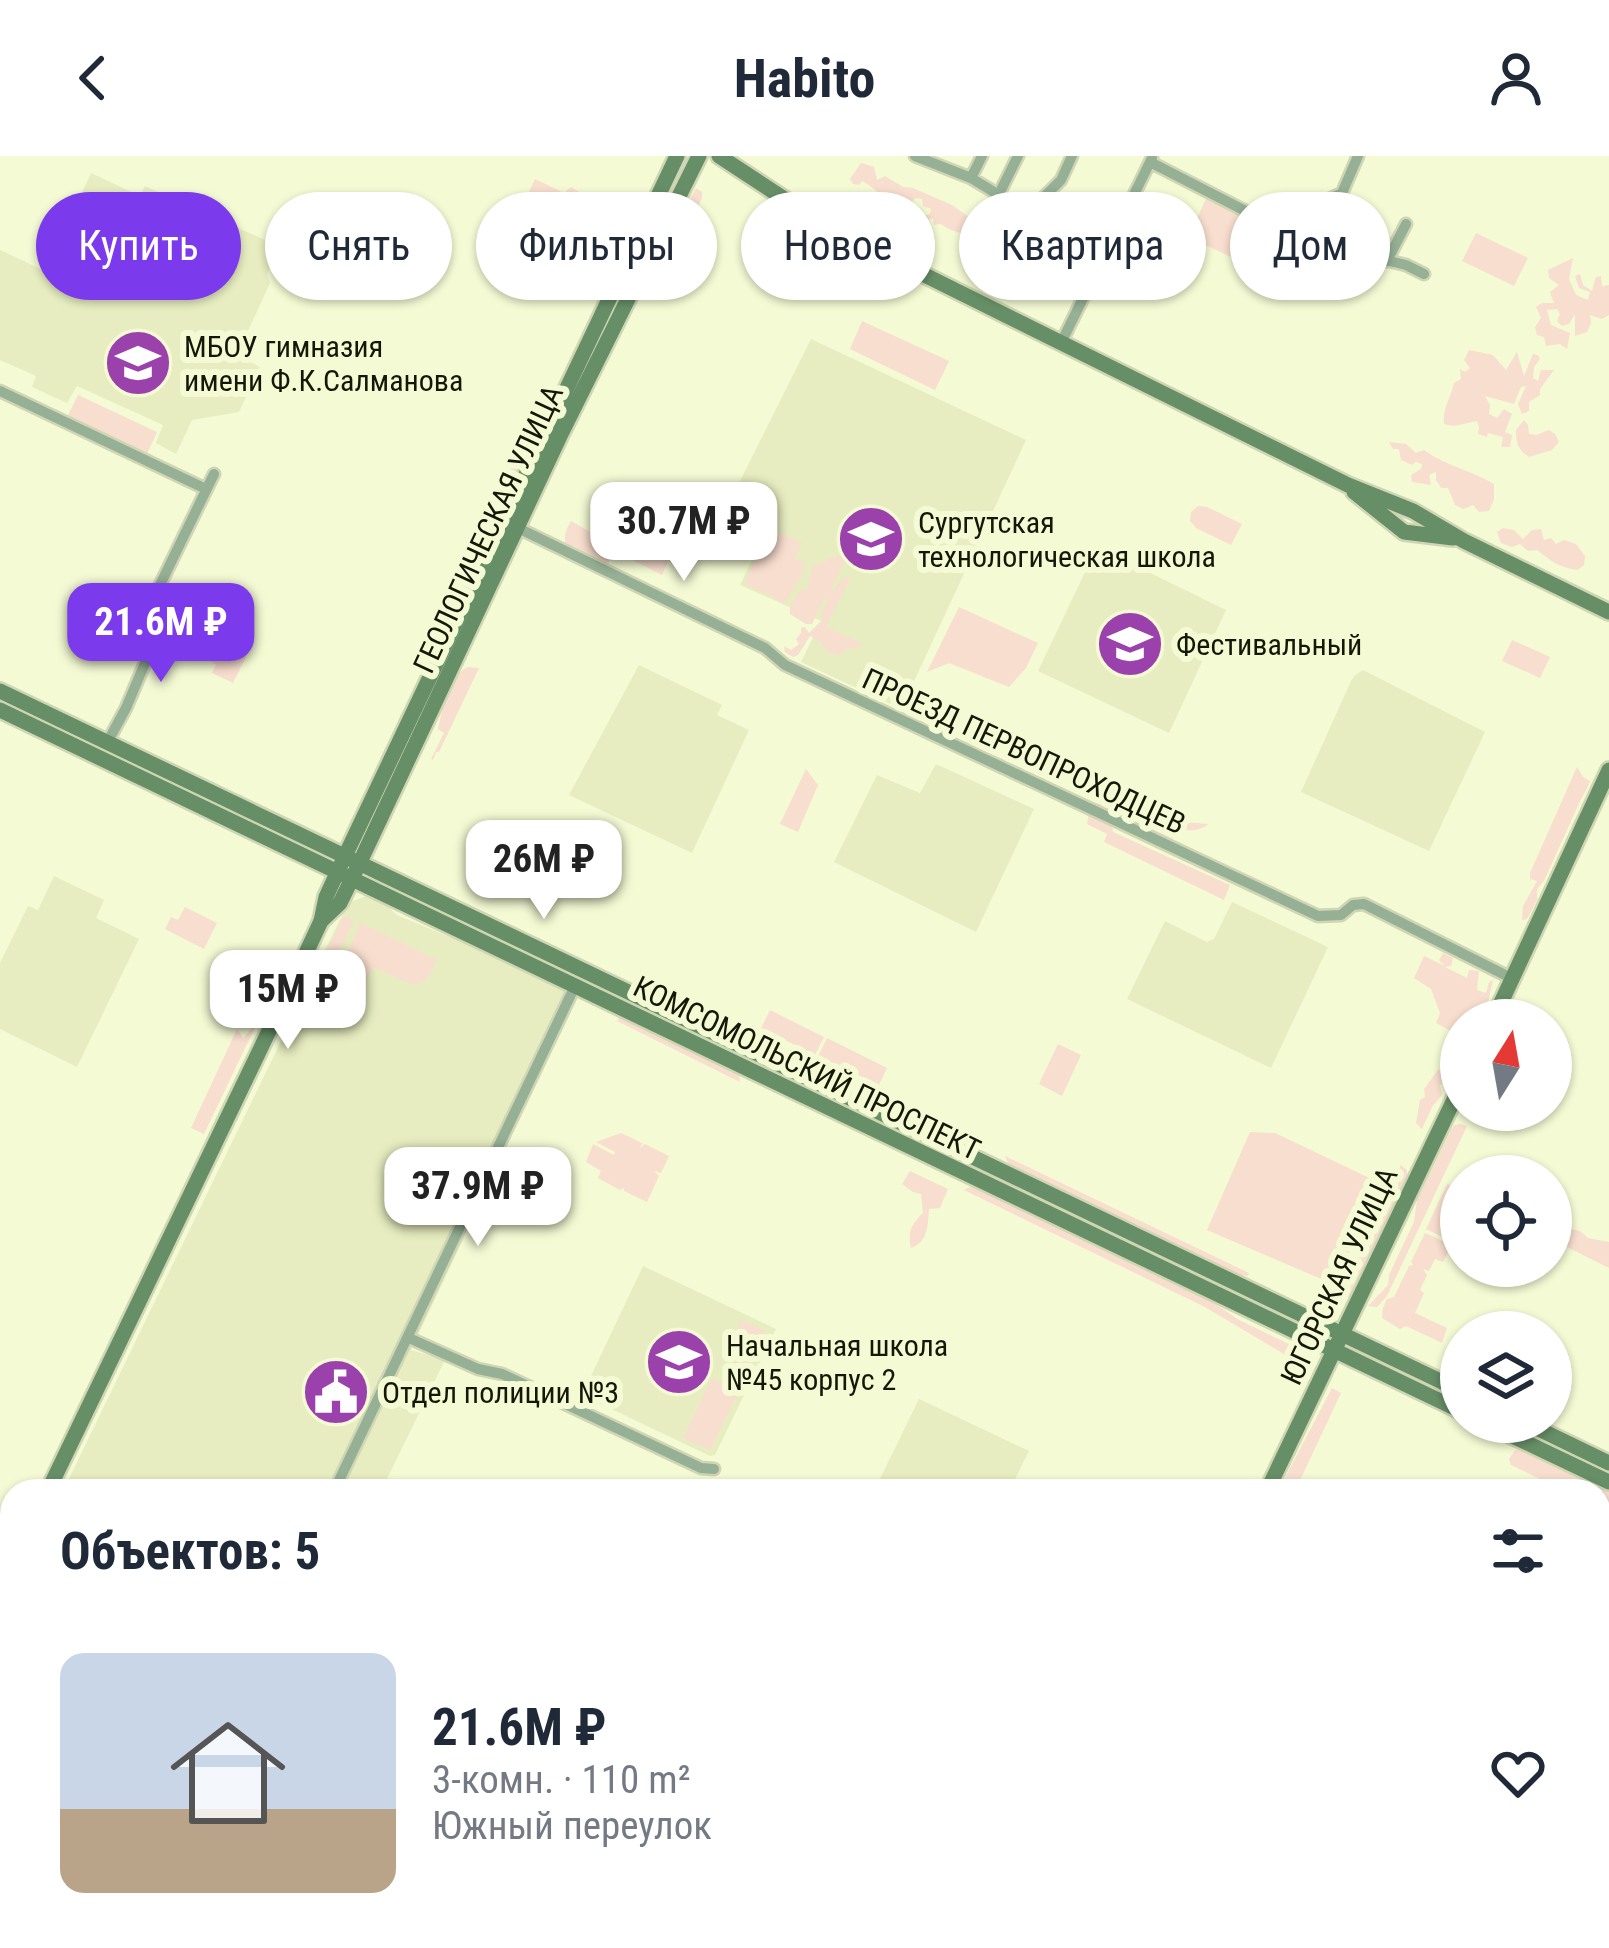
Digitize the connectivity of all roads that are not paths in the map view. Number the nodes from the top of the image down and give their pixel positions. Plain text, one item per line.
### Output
1 (677, 156) edge
2 (699, 156) edge
3 (718, 156) edge
4 (914, 156) edge
5 (982, 156) edge
6 (1018, 156) edge
7 (1072, 156) edge
8 (1358, 156) edge
9 (1151, 159) edge
10 (939, 160) edge
11 (971, 178) junction
12 (996, 192) edge
13 (1000, 192) edge
14 (1049, 192) edge
15 (1135, 192) edge
16 (1342, 192) edge
17 (1230, 201) edge
18 (1406, 224) dead end
19 (1390, 257) edge
20 (1390, 261) edge
21 (1424, 274) dead end
22 (1083, 300) edge
23 (1061, 344) junction
24 (0, 391) edge
25 (214, 473) dead end
26 (1348, 485) junction
27 (206, 490) junction
28 (1417, 513) junction
29 (518, 528) junction
30 (1407, 532) junction
31 (1459, 538) junction
32 (1609, 612) edge
33 (0, 692) edge
34 (0, 710) edge
35 (40, 720) junction
36 (107, 743) junction
37 (1609, 770) edge
38 (353, 859) junction
39 (344, 876) junction
40 (1513, 979) junction
41 (575, 986) junction
42 (1503, 999) edge
43 (1440, 1129) edge
44 (1341, 1334) junction
45 (409, 1338) junction
46 (1334, 1351) junction
47 (1440, 1381) edge
48 (1440, 1402) edge
49 (1527, 1443) edge
50 (1568, 1443) edge
51 (1609, 1463) edge
52 (714, 1469) dead end
53 (54, 1479) edge
54 (340, 1479) edge
55 (1273, 1479) edge
56 (1603, 1479) edge

1 - 38 main road, ГЕОЛОГИЧЕСКАЯ УЛИЦА
2 - 29 main road, ГЕОЛОГИЧЕСКАЯ УЛИЦА
3 - 23 main road
4 - 10 street
5 - 11 street
6 - 13 street
7 - 14 street
8 - 16 street
9 - 15 street
9 - 17 street
10 - 11 street
11 - 12 street
18 - 19 street
20 - 21 street
22 - 23 street
23 - 26 main road
24 - 27 street
25 - 27 street
26 - 28 main road
26 - 30 main road
27 - 36 street
28 - 30 main road
28 - 31 main road
29 - 38 main road, ГЕОЛОГИЧЕСКАЯ УЛИЦА
29 - 40 street, ПРОЕЗД ПЕРВОПРОХОДЦЕВ
30 - 31 main road
31 - 32 main road
33 - 35 main road, КОМСОМОЛЬСКИЙ ПРОСПЕКТ
34 - 35 main road, КОМСОМОЛЬСКИЙ ПРОСПЕКТ
35 - 36 main road, КОМСОМОЛЬСКИЙ ПРОСПЕКТ
35 - 39 main road, КОМСОМОЛЬСКИЙ ПРОСПЕКТ
36 - 38 main road, КОМСОМОЛЬСКИЙ ПРОСПЕКТ
37 - 40 main road
38 - 39 main road, ГЕОЛОГИЧЕСКАЯ УЛИЦА
38 - 44 main road, КОМСОМОЛЬСКИЙ ПРОСПЕКТ
39 - 41 main road, КОМСОМОЛЬСКИЙ ПРОСПЕКТ
39 - 53 main road, ГЕОЛОГИЧЕСКАЯ УЛИЦА
40 - 42 main road
41 - 45 street
41 - 46 main road, КОМСОМОЛЬСКИЙ ПРОСПЕКТ
43 - 44 main road, ЮГОРСКАЯ УЛИЦА
44 - 46 main road, ЮГОРСКАЯ УЛИЦА
44 - 47 main road, КОМСОМОЛЬСКИЙ ПРОСПЕКТ
45 - 52 street
45 - 54 street
46 - 48 main road, КОМСОМОЛЬСКИЙ ПРОСПЕКТ
46 - 55 main road, ЮГОРСКАЯ УЛИЦА
49 - 56 main road
50 - 51 main road

